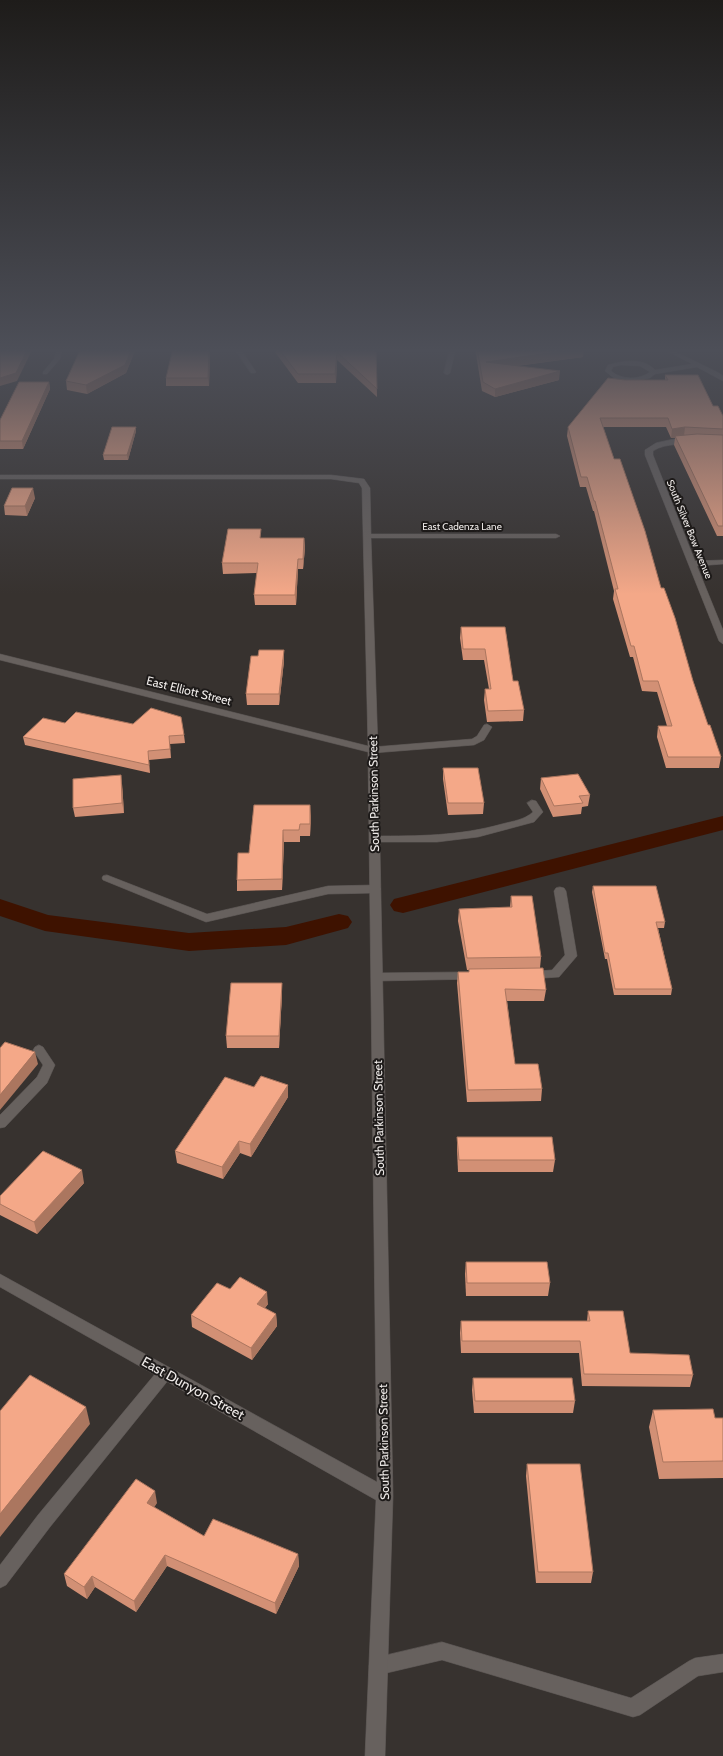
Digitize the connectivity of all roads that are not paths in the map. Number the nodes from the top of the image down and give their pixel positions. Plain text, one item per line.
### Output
1 (701, 441) edge
2 (0, 477) edge
3 (368, 536) junction
4 (556, 536) dead end
5 (723, 562) edge
6 (693, 564) junction
7 (723, 641) edge
8 (0, 657) edge
9 (487, 727) dead end
10 (373, 750) junction
11 (532, 803) dead end
12 (374, 839) junction
13 (107, 878) dead end
14 (375, 889) junction
15 (560, 891) dead end
16 (487, 976) edge
17 (517, 976) edge
18 (377, 977) junction
19 (39, 1050) dead end
20 (0, 1123) edge
21 (0, 1280) edge
22 (165, 1372) junction
23 (385, 1496) junction
24 (0, 1579) edge
25 (723, 1663) edge
26 (378, 1666) junction
27 (375, 1756) edge

1 - 6 street, South Silver Bow Avenue
2 - 3 street, South Parkinson Street
3 - 4 street, East Cadenza Lane
3 - 10 street, South Parkinson Street
5 - 6 street
6 - 7 street, South Silver Bow Avenue
8 - 10 street, East Elliott Street
9 - 10 street, East Elliott Street
10 - 12 street, South Parkinson Street
11 - 12 street
12 - 14 street, South Parkinson Street
13 - 14 street
14 - 18 street, South Parkinson Street
15 - 17 street
16 - 18 street
18 - 23 street, South Parkinson Street
19 - 20 street
21 - 22 street, East Dunyon Street
22 - 23 street, East Dunyon Street
22 - 24 street
23 - 26 street, South Parkinson Street
25 - 26 street
26 - 27 street, South Parkinson Street

